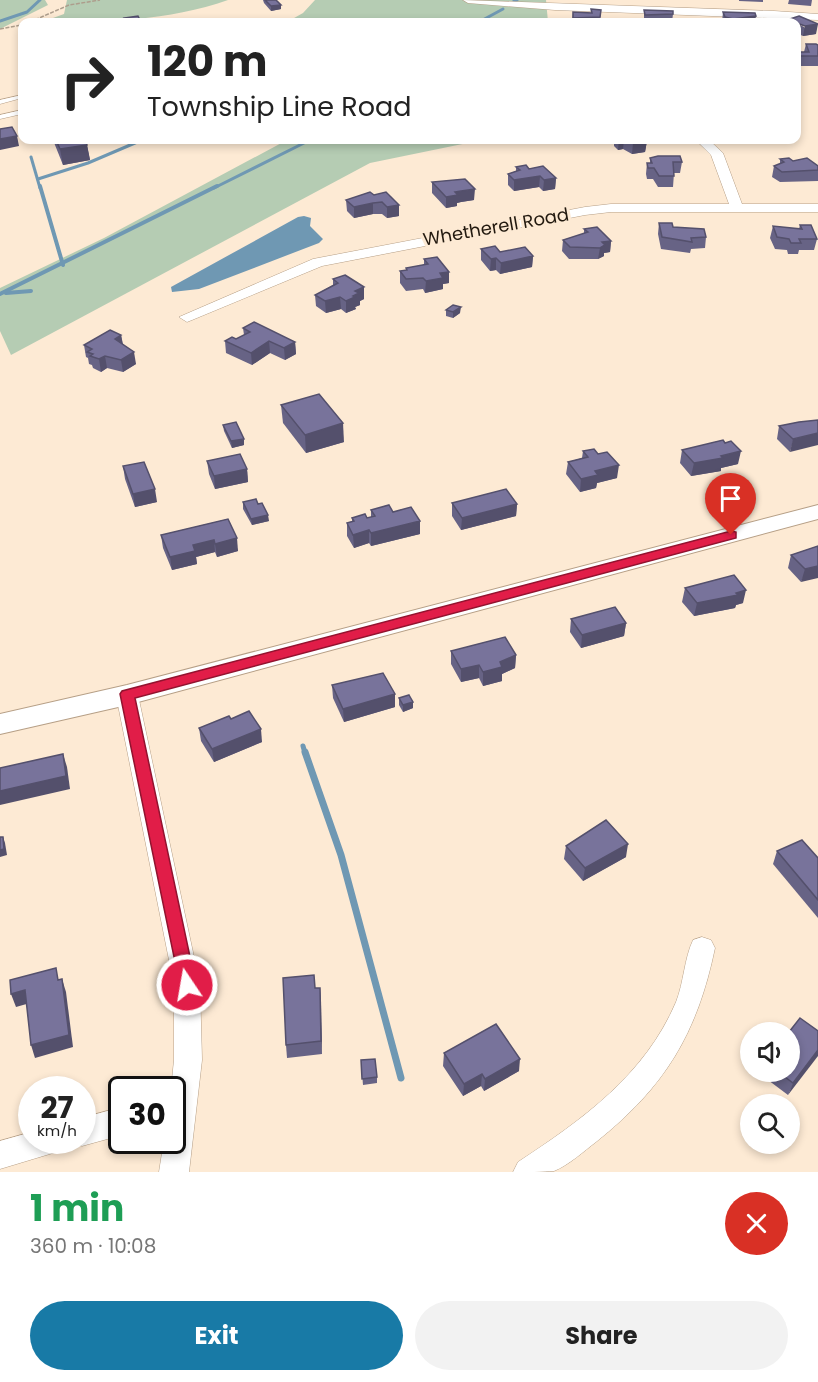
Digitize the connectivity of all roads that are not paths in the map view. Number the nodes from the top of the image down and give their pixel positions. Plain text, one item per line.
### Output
1 (468, 0) edge
2 (818, 17) edge
3 (18, 98) edge
4 (8, 101) junction
5 (0, 102) edge
6 (18, 107) edge
7 (18, 111) edge
8 (0, 117) edge
9 (707, 144) edge
10 (737, 208) junction
11 (818, 208) edge
12 (187, 317) dead end
13 (818, 512) edge
14 (127, 694) junction
15 (0, 724) edge
16 (702, 948) dead end
17 (185, 1076) edge
18 (18, 1150) edge
19 (175, 1154) edge
20 (0, 1155) edge
21 (174, 1172) edge
22 (528, 1172) edge

1 - 2 street
3 - 4 lane
4 - 5 lane
4 - 6 lane
7 - 8 lane
9 - 10 street
10 - 11 street, Whetherell Road
10 - 12 street, Whetherell Road
13 - 14 street
14 - 15 street
14 - 17 street
16 - 22 street
18 - 20 street
19 - 21 street

